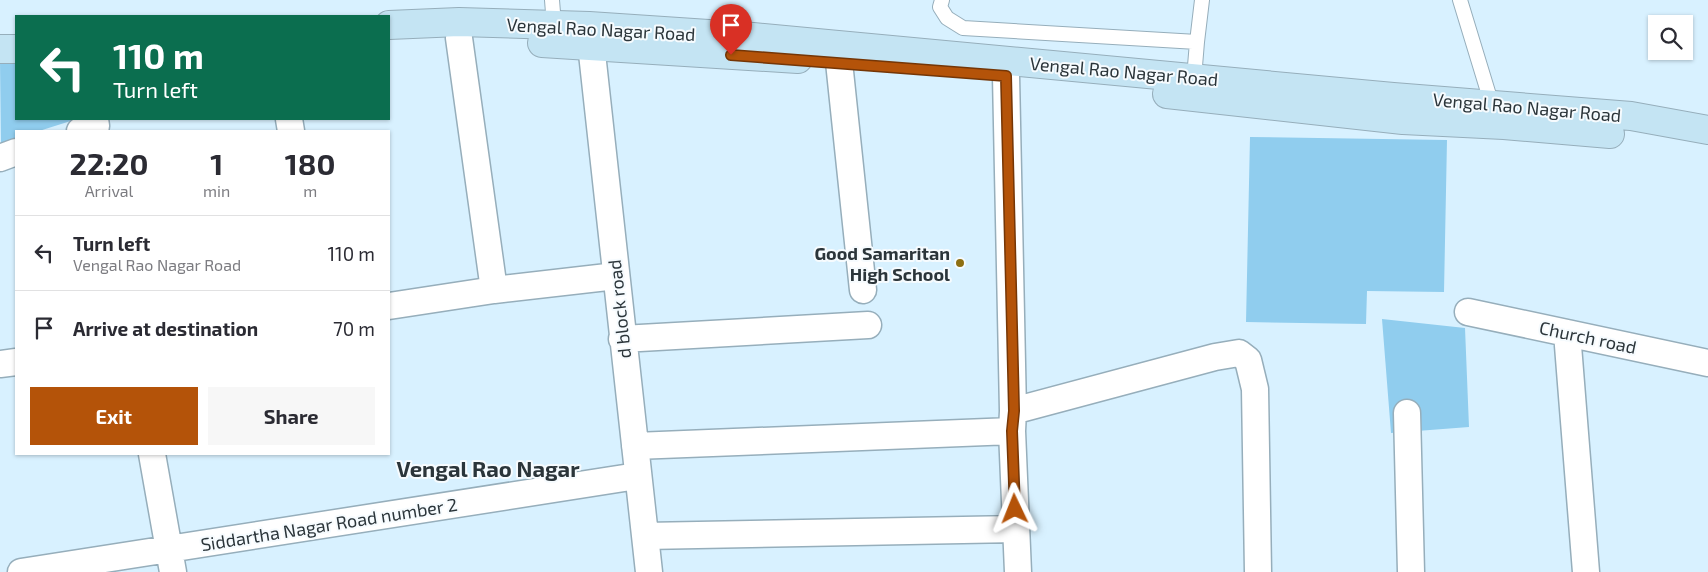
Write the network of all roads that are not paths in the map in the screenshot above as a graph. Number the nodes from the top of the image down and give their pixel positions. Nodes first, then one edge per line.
1 (942, 0) edge
2 (1202, 0) edge
3 (1460, 0) edge
4 (553, 13) edge
5 (390, 25) edge
6 (0, 31) edge
7 (15, 31) edge
8 (591, 36) junction
9 (459, 38) junction
10 (390, 40) edge
11 (1197, 42) junction
12 (0, 49) edge
13 (15, 49) edge
14 (838, 62) junction
15 (958, 64) junction
16 (1034, 71) junction
17 (1006, 76) junction
18 (1194, 78) junction
19 (1492, 105) junction
20 (1404, 109) junction
21 (1708, 130) edge
22 (1708, 145) edge
23 (15, 152) edge
24 (0, 158) edge
25 (616, 276) junction
26 (494, 290) junction
27 (863, 290) dead end
28 (390, 306) edge
29 (1468, 312) dead end
30 (868, 325) dead end
31 (1567, 333) junction
32 (622, 339) junction
33 (15, 362) edge
34 (1708, 363) edge
35 (0, 364) edge
36 (1406, 413) dead end
37 (1013, 421) junction
38 (634, 446) junction
39 (152, 455) edge
40 (637, 476) junction
41 (1016, 528) junction
42 (645, 536) junction
43 (171, 560) edge
44 (21, 572) edge
45 (649, 572) edge
46 (1018, 572) edge
47 (1258, 572) edge
48 (1411, 572) edge
49 (1586, 572) edge

1 - 11 lane
2 - 11 lane
3 - 19 lane
4 - 5 main road, Vengal Rao Nagar Road
4 - 8 main road, Vengal Rao Nagar Road
6 - 7 main road
8 - 9 main road, Vengal Rao Nagar Road
8 - 14 main road, Vengal Rao Nagar Road
8 - 15 main road, Vengal Rao Nagar Road
8 - 25 street, d block road
9 - 10 main road, Vengal Rao Nagar Road
9 - 26 street
11 - 18 lane
12 - 13 main road
14 - 15 main road, Vengal Rao Nagar Road
14 - 27 street
15 - 16 main road, Vengal Rao Nagar Road
15 - 17 main road, Vengal Rao Nagar Road
16 - 17 main road, Vengal Rao Nagar Road
16 - 18 main road, Vengal Rao Nagar Road
16 - 20 main road, Vengal Rao Nagar Road
17 - 37 street
18 - 20 main road, Vengal Rao Nagar Road
19 - 20 main road, Vengal Rao Nagar Road
19 - 21 main road, Vengal Rao Nagar Road
20 - 22 main road, Vengal Rao Nagar Road
23 - 24 street
25 - 26 street
25 - 32 street, d block road
26 - 28 street
29 - 31 street, Church road
30 - 32 street
31 - 34 street, Church road
31 - 49 street
32 - 38 street, d block road
33 - 35 street
36 - 48 street
37 - 38 street
37 - 41 street
37 - 47 street
38 - 40 street, d block road
39 - 43 street
40 - 42 street, d block road
40 - 43 street, Siddartha Nagar Road number 2
41 - 42 street
41 - 46 street
42 - 45 street, d block road
43 - 44 street, Siddartha Nagar Road number 2

